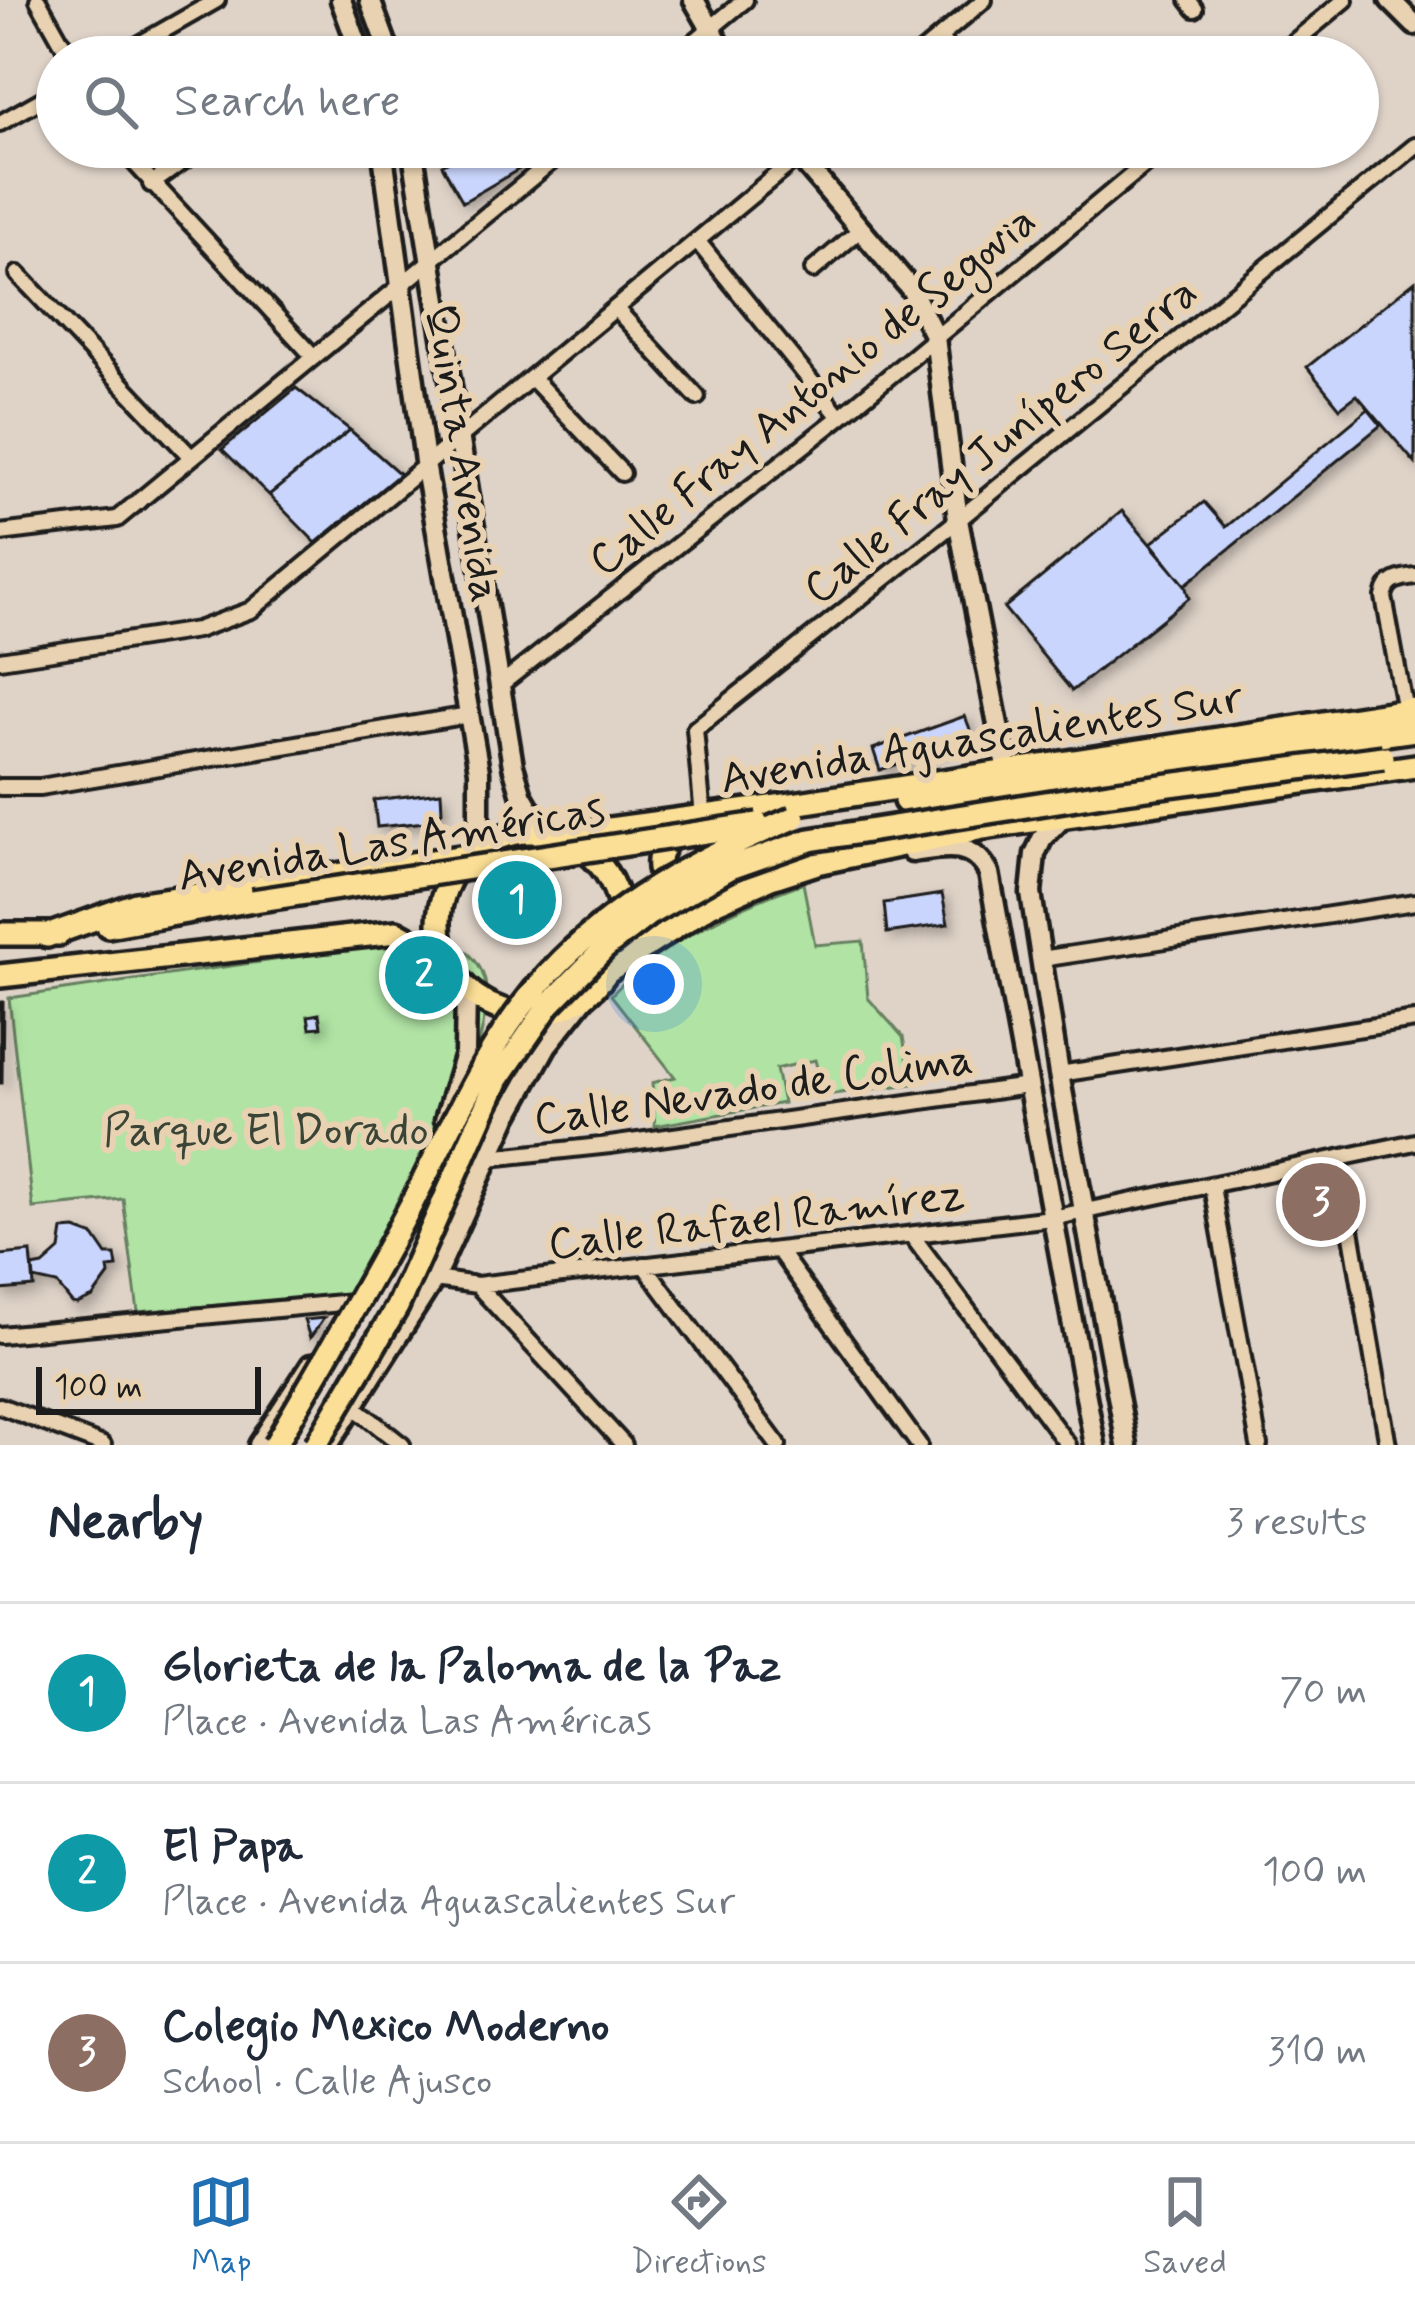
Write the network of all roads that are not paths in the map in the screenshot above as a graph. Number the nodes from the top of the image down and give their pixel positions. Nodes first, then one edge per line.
1 (38, 0) edge
2 (217, 0) edge
3 (341, 0) edge
4 (370, 0) edge
5 (694, 0) edge
6 (745, 0) edge
7 (984, 0) edge
8 (1346, 0) edge
9 (1390, 0) edge
10 (1415, 7) edge
11 (1415, 25) edge
12 (710, 29) junction
13 (58, 36) edge
14 (154, 36) edge
15 (354, 36) edge
16 (384, 36) edge
17 (702, 36) edge
18 (714, 36) edge
19 (941, 36) edge
20 (1302, 36) edge
21 (36, 103) edge
22 (0, 123) edge
23 (1415, 146) edge
24 (138, 168) edge
25 (173, 168) edge
26 (384, 168) edge
27 (416, 168) edge
28 (543, 168) edge
29 (780, 168) edge
30 (814, 168) edge
31 (1140, 168) edge
32 (151, 184) junction
33 (861, 229) junction
34 (698, 242) junction
35 (433, 261) junction
36 (813, 270) dead end
37 (18, 274) dead end
38 (398, 287) junction
39 (616, 309) junction
40 (935, 337) junction
41 (314, 357) junction
42 (533, 379) junction
43 (697, 397) dead end
44 (840, 417) junction
45 (459, 439) junction
46 (191, 458) junction
47 (426, 469) junction
48 (622, 472) dead end
49 (958, 520) junction
50 (0, 533) edge
51 (1415, 576) edge
52 (0, 660) edge
53 (500, 685) junction
54 (469, 716) junction
55 (1412, 717) edge
56 (1414, 767) edge
57 (1007, 771) junction
58 (0, 787) edge
59 (703, 817) junction
60 (1063, 817) junction
61 (794, 818) junction
62 (551, 834) junction
63 (473, 852) junction
64 (860, 855) junction
65 (1031, 893) junction
66 (1415, 902) edge
67 (995, 904) junction
68 (710, 905) junction
69 (0, 934) edge
70 (47, 936) junction
71 (1041, 959) junction
72 (450, 970) junction
73 (608, 971) junction
74 (0, 976) edge
75 (466, 990) junction
76 (586, 996) junction
77 (1415, 1020) edge
78 (1060, 1074) junction
79 (1028, 1086) junction
80 (1415, 1142) edge
81 (488, 1158) junction
82 (1339, 1160) junction
83 (1212, 1187) junction
84 (1085, 1212) junction
85 (1052, 1218) junction
86 (913, 1237) junction
87 (779, 1251) junction
88 (644, 1265) junction
89 (434, 1279) junction
90 (477, 1285) junction
91 (352, 1302) junction
92 (0, 1335) edge
93 (0, 1406) edge
94 (352, 1406) junction
95 (103, 1445) edge
96 (259, 1445) edge
97 (275, 1445) edge
98 (316, 1445) edge
99 (328, 1445) edge
100 (402, 1445) edge
101 (624, 1445) edge
102 (778, 1445) edge
103 (919, 1445) edge
104 (1068, 1445) edge
105 (1095, 1445) edge
106 (1126, 1445) edge
107 (1259, 1445) edge
108 (1388, 1445) edge

1 - 13 street
2 - 14 street
3 - 15 street
4 - 16 street
5 - 12 street
6 - 12 street
7 - 19 street
8 - 20 street
9 - 10 street
9 - 11 street
12 - 17 street
12 - 18 street
21 - 22 street
23 - 49 street, Calle Fray Junípero Serra
24 - 32 street
25 - 32 street
26 - 38 street, Quinta Avenida
27 - 35 street, Quinta Avenida
28 - 35 street
29 - 34 street
30 - 33 street
31 - 40 street, Calle Fray Antonio de Segovia
32 - 41 street
33 - 36 street
33 - 40 street
34 - 39 street
34 - 44 street
35 - 38 street
35 - 45 street, Quinta Avenida
37 - 46 street
38 - 41 street
38 - 47 street, Quinta Avenida
39 - 42 street
39 - 43 street
40 - 44 street, Calle Fray Antonio de Segovia
40 - 49 street
41 - 46 street
42 - 45 street
42 - 48 street
44 - 53 street, Calle Fray Antonio de Segovia
45 - 47 street
45 - 53 street, Quinta Avenida
46 - 50 street
47 - 52 street
47 - 54 street, Quinta Avenida
49 - 57 street
49 - 59 street, Calle Fray Junípero Serra
51 - 55 street
53 - 62 street, Quinta Avenida
54 - 58 street
54 - 63 street, Quinta Avenida
55 - 57 main road, Avenida Aguascalientes Sur
55 - 61 main road, Avenida Aguascalientes Sur
56 - 60 main road, Avenida Aguascalientes Sur
56 - 98 main road, Avenida Aguascalientes Sur, bridge
57 - 59 main road, Avenida Aguascalientes Sur
59 - 62 main road, Avenida Aguascalientes Sur
59 - 68 main road
60 - 64 main road, Avenida Aguascalientes Sur
60 - 65 street
61 - 70 main road, Avenida Las Américas, bridge
61 - 97 main road, Avenida Aguascalientes Sur, bridge
62 - 63 main road, Avenida Aguascalientes Sur
62 - 73 main road
63 - 70 main road, Avenida Aguascalientes Sur
63 - 72 main road
64 - 67 street
64 - 68 main road, Avenida Aguascalientes Sur
65 - 67 street
65 - 71 street
66 - 71 street
67 - 79 street
68 - 73 main road, Avenida Aguascalientes Sur
69 - 70 main road, Avenida Las Américas
71 - 78 street
72 - 74 main road, Avenida Las Américas
72 - 75 main road
73 - 76 main road
75 - 76 main road
75 - 91 street
76 - 81 street
77 - 78 street
78 - 84 street
79 - 81 street, Calle Nevado de Colima
79 - 85 street
80 - 82 street, Calle Rafael Ramírez
81 - 89 street
82 - 83 street, Calle Rafael Ramírez
82 - 108 street
83 - 84 street, Calle Rafael Ramírez
83 - 107 street
84 - 85 street, Calle Rafael Ramírez
84 - 106 street
85 - 86 street, Calle Rafael Ramírez
85 - 105 street
86 - 87 street, Calle Rafael Ramírez
86 - 104 street
87 - 88 street, Calle Rafael Ramírez
87 - 103 street
88 - 90 street, Calle Rafael Ramírez
88 - 102 street
89 - 90 street, Calle Rafael Ramírez
89 - 94 street
90 - 101 street
91 - 92 street
91 - 96 street
93 - 95 street
94 - 99 street
94 - 100 street

